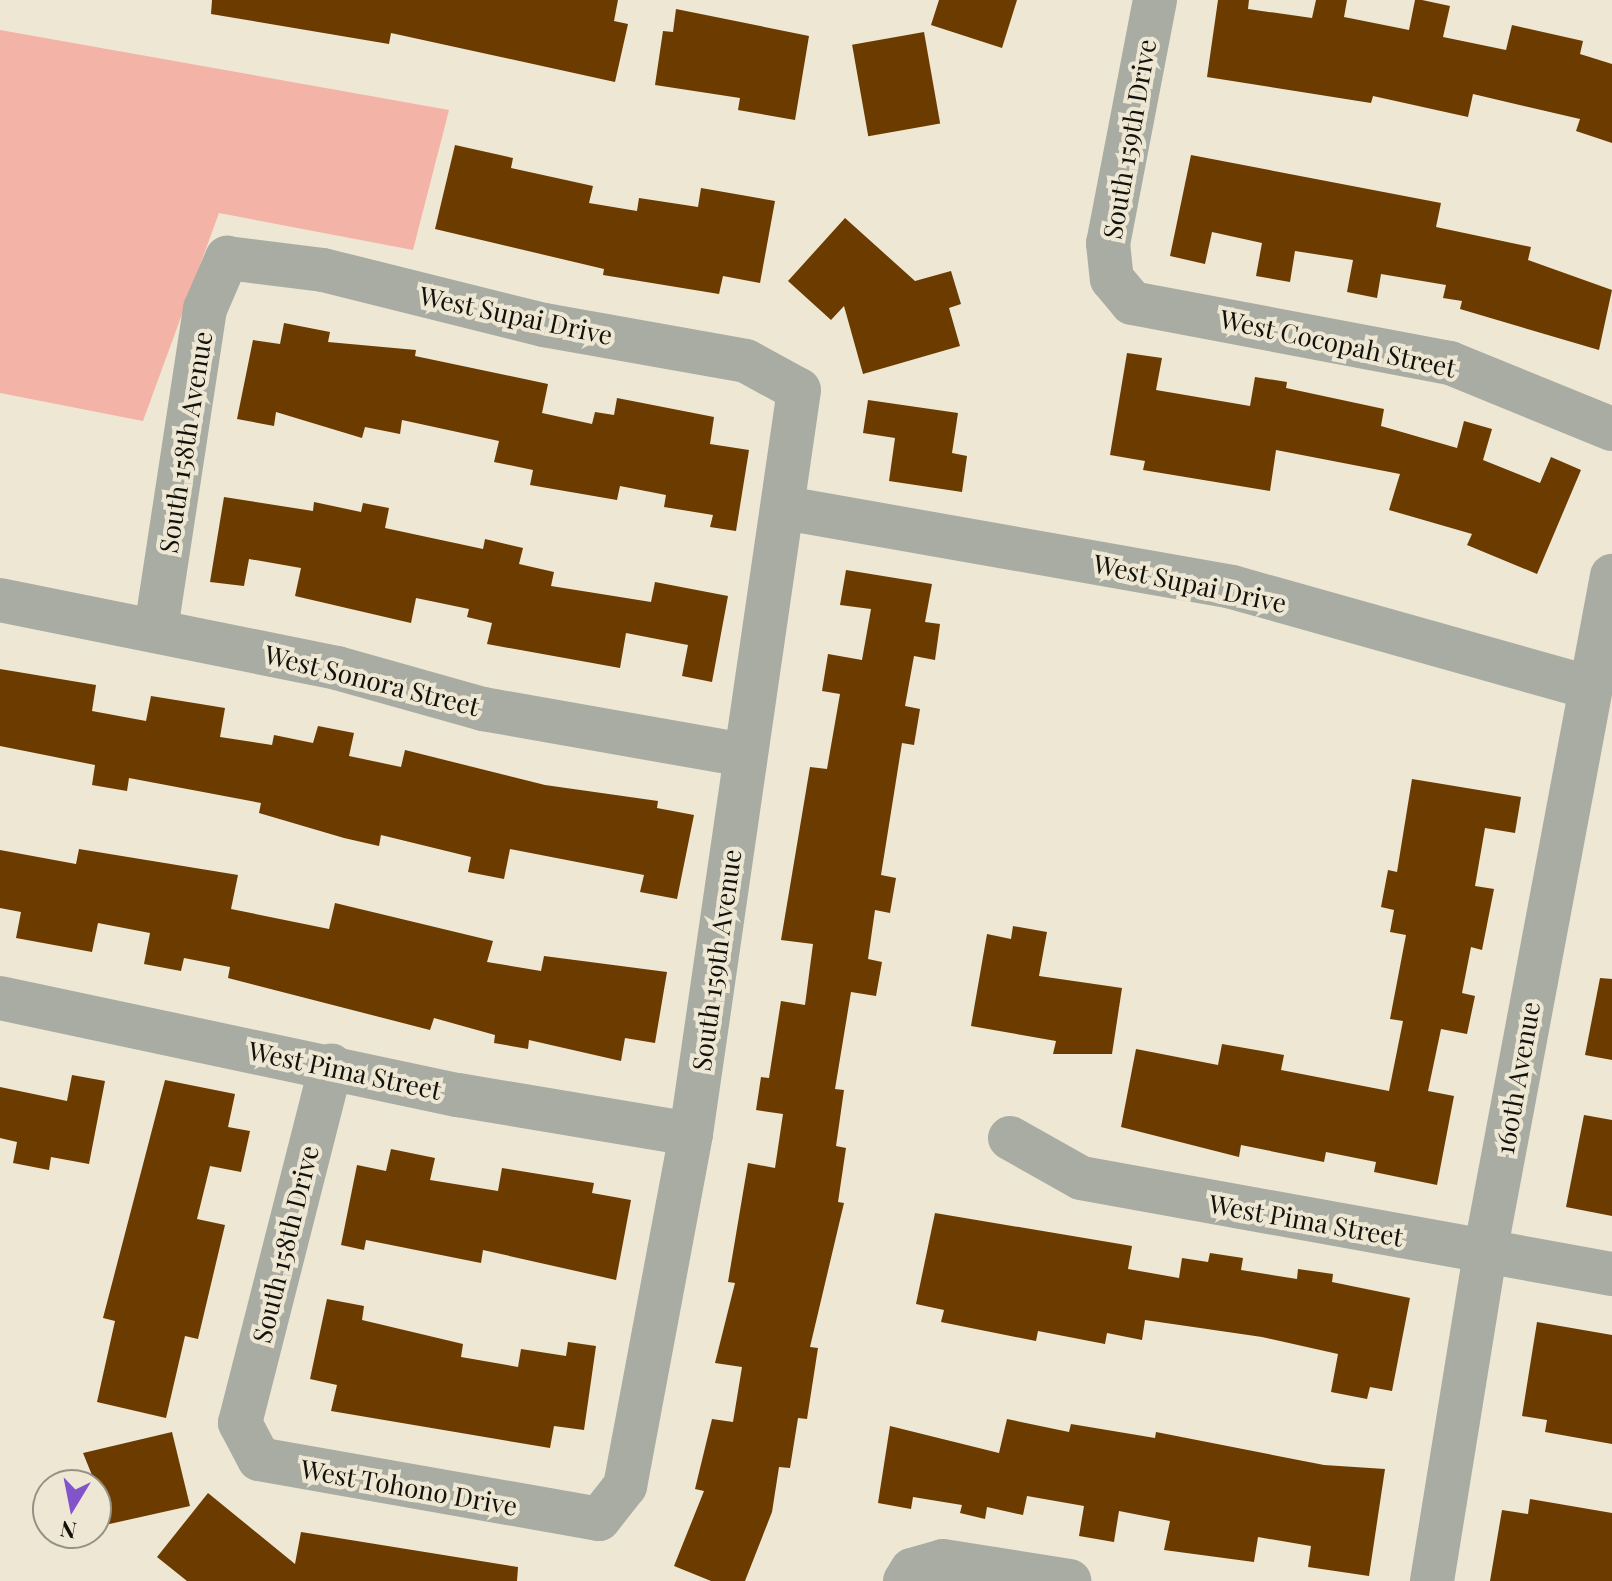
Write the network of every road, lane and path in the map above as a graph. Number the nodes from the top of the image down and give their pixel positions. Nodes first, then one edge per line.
1 (1155, 0) edge
2 (227, 258) joint
3 (1112, 279) joint
4 (799, 390) joint
5 (1612, 429) edge
6 (785, 508) junction
7 (1612, 576) edge
8 (0, 600) edge
9 (156, 629) junction
10 (1588, 687) junction
11 (745, 755) junction
12 (0, 998) edge
13 (331, 1065) junction
14 (691, 1134) junction
15 (1010, 1138) dead end
16 (1485, 1253) junction
17 (1612, 1274) edge
18 (240, 1423) joint
19 (599, 1519) joint
20 (908, 1575) edge
21 (1069, 1581) edge
22 (1432, 1581) edge

1 - 3 street, South 159th Drive
2 - 4 street, West Supai Drive
2 - 9 street, South 158th Avenue
3 - 5 street, West Cocopah Street
4 - 6 street, South 159th Avenue
6 - 10 street, West Supai Drive
6 - 11 street, South 159th Avenue
7 - 10 street, 160th Avenue
8 - 9 street, West Sonora Street
9 - 11 street, West Sonora Street
10 - 16 street, 160th Avenue
11 - 14 street, South 159th Avenue
12 - 13 street, West Pima Street
13 - 14 street, West Pima Street
13 - 18 street, South 158th Drive
14 - 19 street, South 159th Avenue
15 - 16 street, West Pima Street
16 - 17 street, West Pima Street
16 - 22 street, 160th Avenue
18 - 19 street, West Tohono Drive
20 - 21 street

